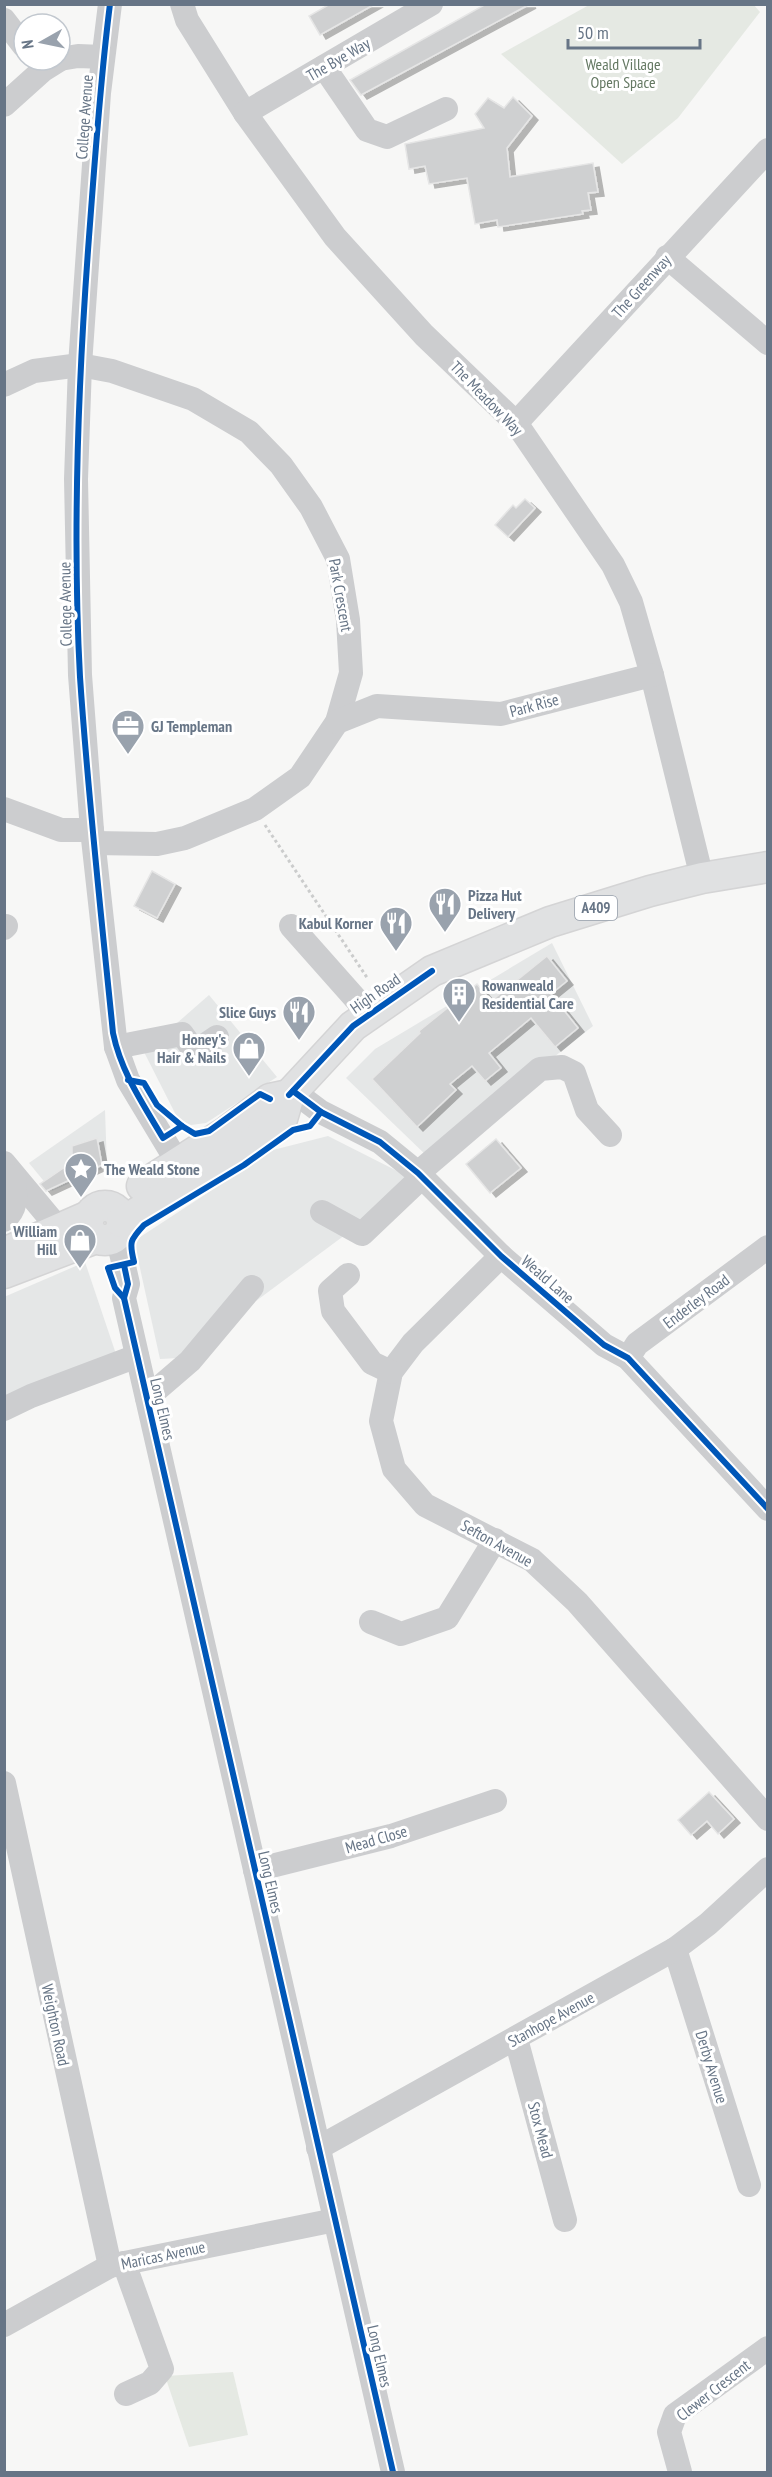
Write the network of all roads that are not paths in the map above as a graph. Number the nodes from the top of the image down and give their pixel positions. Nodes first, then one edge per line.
1 (110, 4) edge
2 (182, 4) edge
3 (431, 4) edge
4 (72, 57) edge
5 (103, 57) junction
6 (324, 67) junction
7 (39, 72) edge
8 (4, 105) edge
9 (446, 110) dead end
10 (245, 113) junction
11 (768, 150) edge
12 (667, 257) junction
13 (768, 343) edge
14 (80, 365) junction
15 (4, 385) edge
16 (516, 423) junction
17 (351, 673) junction
18 (652, 675) junction
19 (378, 706) junction
20 (337, 722) junction
21 (4, 809) edge
22 (93, 836) junction
23 (768, 867) edge
24 (702, 878) junction
25 (291, 926) dead end
26 (376, 1009) junction
27 (217, 1037) dead end
28 (116, 1047) junction
29 (291, 1093) junction
30 (610, 1136) dead end
31 (9, 1169) edge
32 (183, 1172) junction
33 (420, 1175) junction
34 (322, 1212) dead end
35 (4, 1220) edge
36 (106, 1226) junction
37 (59, 1229) junction
38 (768, 1247) edge
39 (4, 1253) edge
40 (501, 1256) junction
41 (4, 1274) edge
42 (348, 1275) dead end
43 (252, 1287) dead end
44 (137, 1356) junction
45 (628, 1358) junction
46 (391, 1372) junction
47 (147, 1398) junction
48 (4, 1409) edge
49 (768, 1509) edge
50 (495, 1540) junction
51 (371, 1622) dead end
52 (4, 1783) edge
53 (495, 1801) dead end
54 (768, 1819) edge
55 (768, 1869) edge
56 (255, 1870) junction
57 (675, 1949) junction
58 (516, 2039) junction
59 (318, 2148) junction
60 (749, 2185) dead end
61 (335, 2220) junction
62 (565, 2220) dead end
63 (117, 2265) junction
64 (4, 2325) edge
65 (768, 2348) edge
66 (126, 2394) dead end
67 (393, 2472) edge
68 (680, 2472) edge

1 - 5 street, College Avenue
2 - 10 street, The Meadow Way
3 - 6 street, The Bye Way
4 - 5 street
5 - 14 street, College Avenue
6 - 9 street
6 - 10 street, The Bye Way
7 - 8 street
10 - 16 street, The Meadow Way
11 - 12 street, The Greenway
12 - 13 street
12 - 16 street, The Greenway
14 - 15 street, Park Crescent
14 - 17 street, Park Crescent
14 - 22 street, College Avenue
16 - 18 street, The Meadow Way
17 - 19 street
17 - 20 street, Park Crescent
18 - 19 street, Park Rise
18 - 24 street, The Meadow Way
19 - 20 street, Park Rise
20 - 22 street, Park Crescent
21 - 22 street, Park Crescent
22 - 28 street, College Avenue
23 - 24 main road, High Road / A409
24 - 26 main road, High Road / A409
25 - 26 street
26 - 29 main road, High Road / A409
27 - 28 street
28 - 32 street, College Avenue
29 - 32 main road, High Road / A409
29 - 33 street, Weald Lane
30 - 33 street
31 - 35 street
31 - 37 street
32 - 36 main road, High Road / A409
33 - 34 street
33 - 40 street, Weald Lane
36 - 37 main road, High Road / A409
36 - 41 main road, High Road / A409
36 - 44 street, Long Elmes
37 - 39 main road, High Road / A409
38 - 45 street, Enderley Road
40 - 45 street, Weald Lane
40 - 46 street, Sefton Avenue
42 - 46 street
43 - 47 street
44 - 47 street, Long Elmes
44 - 48 street
45 - 49 street, Weald Lane
46 - 50 street, Sefton Avenue
47 - 56 street, Long Elmes
50 - 51 street
50 - 54 street, Sefton Avenue
52 - 63 street, Weighton Road
53 - 56 street, Mead Close
55 - 57 street, Stanhope Avenue
56 - 59 street, Long Elmes
57 - 58 street, Stanhope Avenue
57 - 60 street, Derby Avenue
58 - 59 street, Stanhope Avenue
58 - 62 street, Stox Mead
59 - 61 street, Long Elmes
61 - 63 street, Maricas Avenue
61 - 67 street, Long Elmes
63 - 64 street, Maricas Avenue
63 - 66 street, Weighton Road
65 - 68 street, Clewer Crescent

